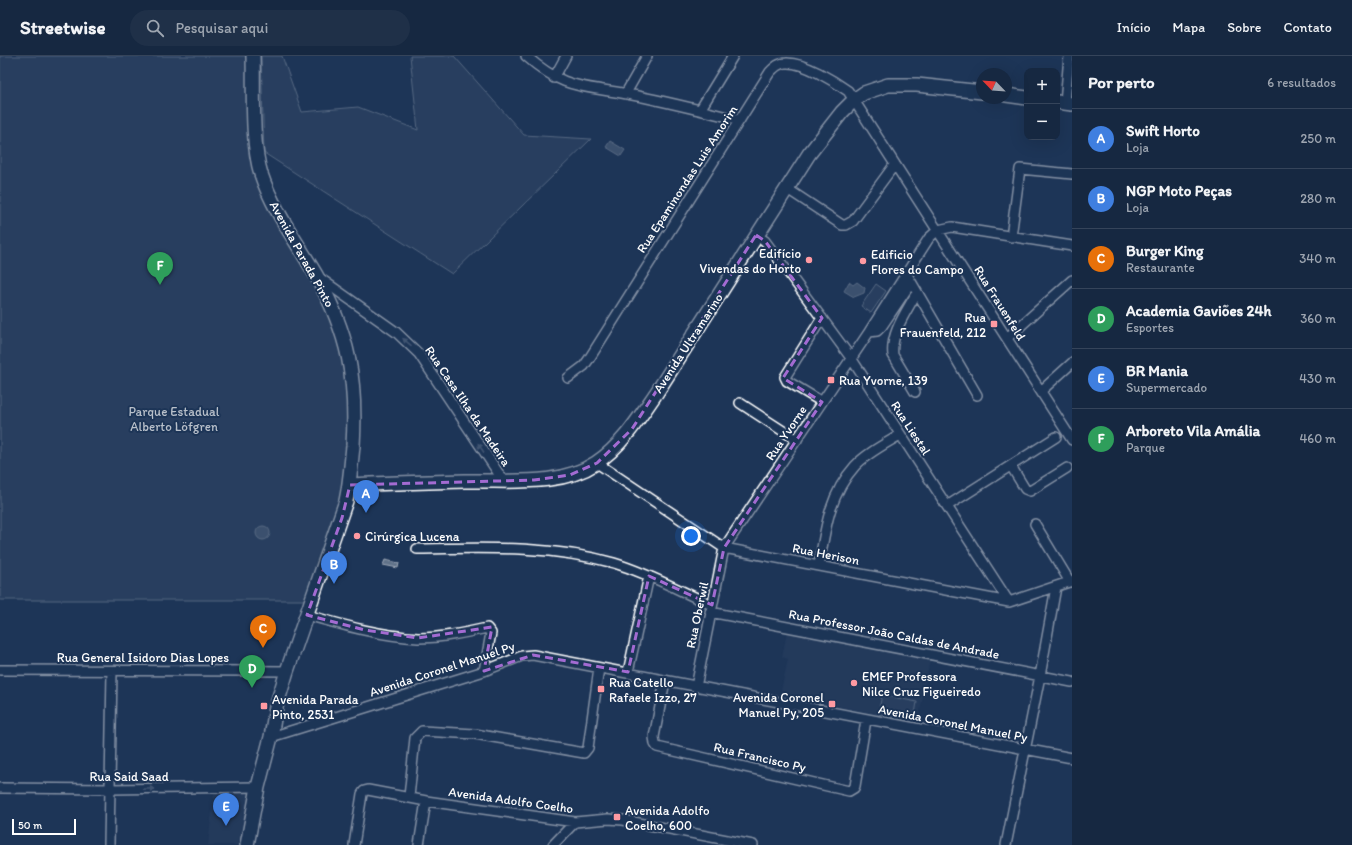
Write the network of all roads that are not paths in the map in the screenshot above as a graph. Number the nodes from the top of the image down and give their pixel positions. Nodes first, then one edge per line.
1 (253, 56) edge
2 (526, 56) edge
3 (566, 56) edge
4 (647, 56) edge
5 (733, 56) edge
6 (1069, 56) edge
7 (554, 78) junction
8 (976, 91) edge
9 (626, 94) junction
10 (1012, 96) edge
11 (1024, 98) edge
12 (854, 100) junction
13 (1065, 103) edge
14 (700, 110) junction
15 (740, 120) junction
16 (895, 164) junction
17 (1072, 174) edge
18 (786, 188) junction
19 (938, 230) junction
20 (756, 235) junction
21 (1011, 237) junction
22 (1072, 246) edge
23 (906, 273) junction
24 (315, 274) junction
25 (1072, 280) edge
26 (911, 283) junction
27 (917, 292) junction
28 (822, 318) junction
29 (869, 332) junction
30 (1007, 338) junction
31 (851, 358) junction
32 (1072, 363) edge
33 (568, 378) dead end
34 (1040, 391) junction
35 (915, 392) dead end
36 (977, 395) dead end
37 (822, 402) junction
38 (740, 403) dead end
39 (900, 435) junction
40 (1056, 437) dead end
41 (797, 440) junction
42 (1072, 440) edge
43 (597, 463) junction
44 (1011, 466) junction
45 (1067, 468) dead end
46 (503, 480) junction
47 (350, 485) junction
48 (947, 506) junction
49 (1035, 524) dead end
50 (724, 548) junction
51 (417, 549) dead end
52 (819, 566) junction
53 (649, 576) junction
54 (1071, 581) edge
55 (1056, 587) junction
56 (1009, 602) junction
57 (711, 608) junction
58 (307, 616) junction
59 (599, 668) junction
60 (0, 670) edge
61 (112, 671) junction
62 (286, 671) junction
63 (484, 671) junction
64 (628, 672) junction
65 (1040, 676) junction
66 (665, 681) junction
67 (1072, 682) edge
68 (696, 687) junction
69 (866, 720) junction
70 (271, 737) junction
71 (1025, 750) junction
72 (1072, 758) edge
73 (258, 787) junction
74 (0, 788) edge
75 (110, 789) junction
76 (409, 797) junction
77 (426, 801) junction
78 (575, 822) junction
79 (108, 845) edge
80 (247, 845) edge
81 (354, 845) edge
82 (419, 845) edge
83 (553, 845) edge
84 (753, 845) edge
85 (1006, 845) edge

1 - 24 street, Avenida Parada Pinto
2 - 7 street
3 - 7 street
4 - 9 street
5 - 14 street
6 - 13 street
7 - 9 street
8 - 12 street, Avenida Ultramarino
9 - 14 street
10 - 11 street
12 - 15 street, Rua Epaminondas Luis Amorim
12 - 16 street, Rua Frauenfeld
12 - 18 street, Avenida Ultramarino
14 - 15 street
15 - 33 street, Rua Epaminondas Luis Amorim
16 - 18 street
16 - 19 street, Rua Frauenfeld
17 - 21 street
18 - 20 street, Avenida Ultramarino
19 - 21 street
19 - 23 street, Rua Yvorne
19 - 30 street, Rua Frauenfeld
20 - 28 street, Rua Liestal
20 - 43 street, Avenida Ultramarino
21 - 22 street
23 - 26 street
23 - 29 street, Rua Yvorne
46 -> 24 street, Rua Casa Ilha da Madeira
24 - 47 street, Avenida Parada Pinto
25 - 30 street
26 - 27 street
26 - 29 street, Rua Yvorne
27 - 35 street
27 - 36 street
28 - 31 street, Rua Liestal
28 - 37 street
29 - 31 street, Rua Yvorne
30 - 34 street, Rua Frauenfeld
31 - 37 street, Rua Yvorne
31 - 39 street, Rua Liestal
32 - 34 street
34 - 42 street, Rua Frauenfeld
37 - 41 street, Rua Yvorne
38 - 41 street
39 - 48 street, Rua Liestal
39 - 52 street
40 - 44 street
41 - 50 street, Rua Yvorne
43 - 46 street, Avenida Ultramarino
43 - 50 street, Rua Herison
44 - 45 street
44 - 48 street
46 - 47 street, Avenida Ultramarino
47 - 58 street, Avenida Parada Pinto
48 - 56 street, Rua Liestal
49 - 54 street
50 - 52 street, Rua Herison
50 - 57 street, Rua Oberwil
51 - 53 street, Rua Professor João Caldas de Andrade
52 - 56 street, Rua Herison
53 - 57 street, Rua Professor João Caldas de Andrade
53 - 64 street
54 - 55 street, Rua Herison
55 - 56 street, Rua Herison
55 - 65 street
57 - 65 street, Rua Professor João Caldas de Andrade
57 - 68 street, Rua Oberwil
58 - 62 street, Avenida Parada Pinto
58 - 63 street
59 - 63 street, Avenida Coronel Manuel Py
59 - 64 street, Avenida Coronel Manuel Py
59 - 76 street
60 - 61 street, Rua General Isidoro Dias Lopes
61 - 62 street, Rua General Isidoro Dias Lopes
61 - 75 street
62 - 70 street, Avenida Parada Pinto
63 - 70 street, Avenida Coronel Manuel Py
64 - 66 street, Avenida Coronel Manuel Py
65 - 67 street, Rua Professor João Caldas de Andrade
65 - 71 street
66 - 68 street, Avenida Coronel Manuel Py
66 - 69 street, Rua Francisco Py
68 - 69 street, Avenida Coronel Manuel Py
69 - 71 street, Avenida Coronel Manuel Py
70 - 73 street, Avenida Parada Pinto
71 - 72 street, Avenida Coronel Manuel Py
71 - 85 street
75 -> 73 street, Rua Said Saad
73 - 80 street, Avenida Parada Pinto
74 - 75 street, Rua Said Saad
75 - 79 street
76 - 77 street, Avenida Adolfo Coelho
76 - 81 street, Avenida Adolfo Coelho
77 - 78 street, Avenida Adolfo Coelho
77 - 82 street
78 - 83 street
78 - 84 street, Avenida Adolfo Coelho

